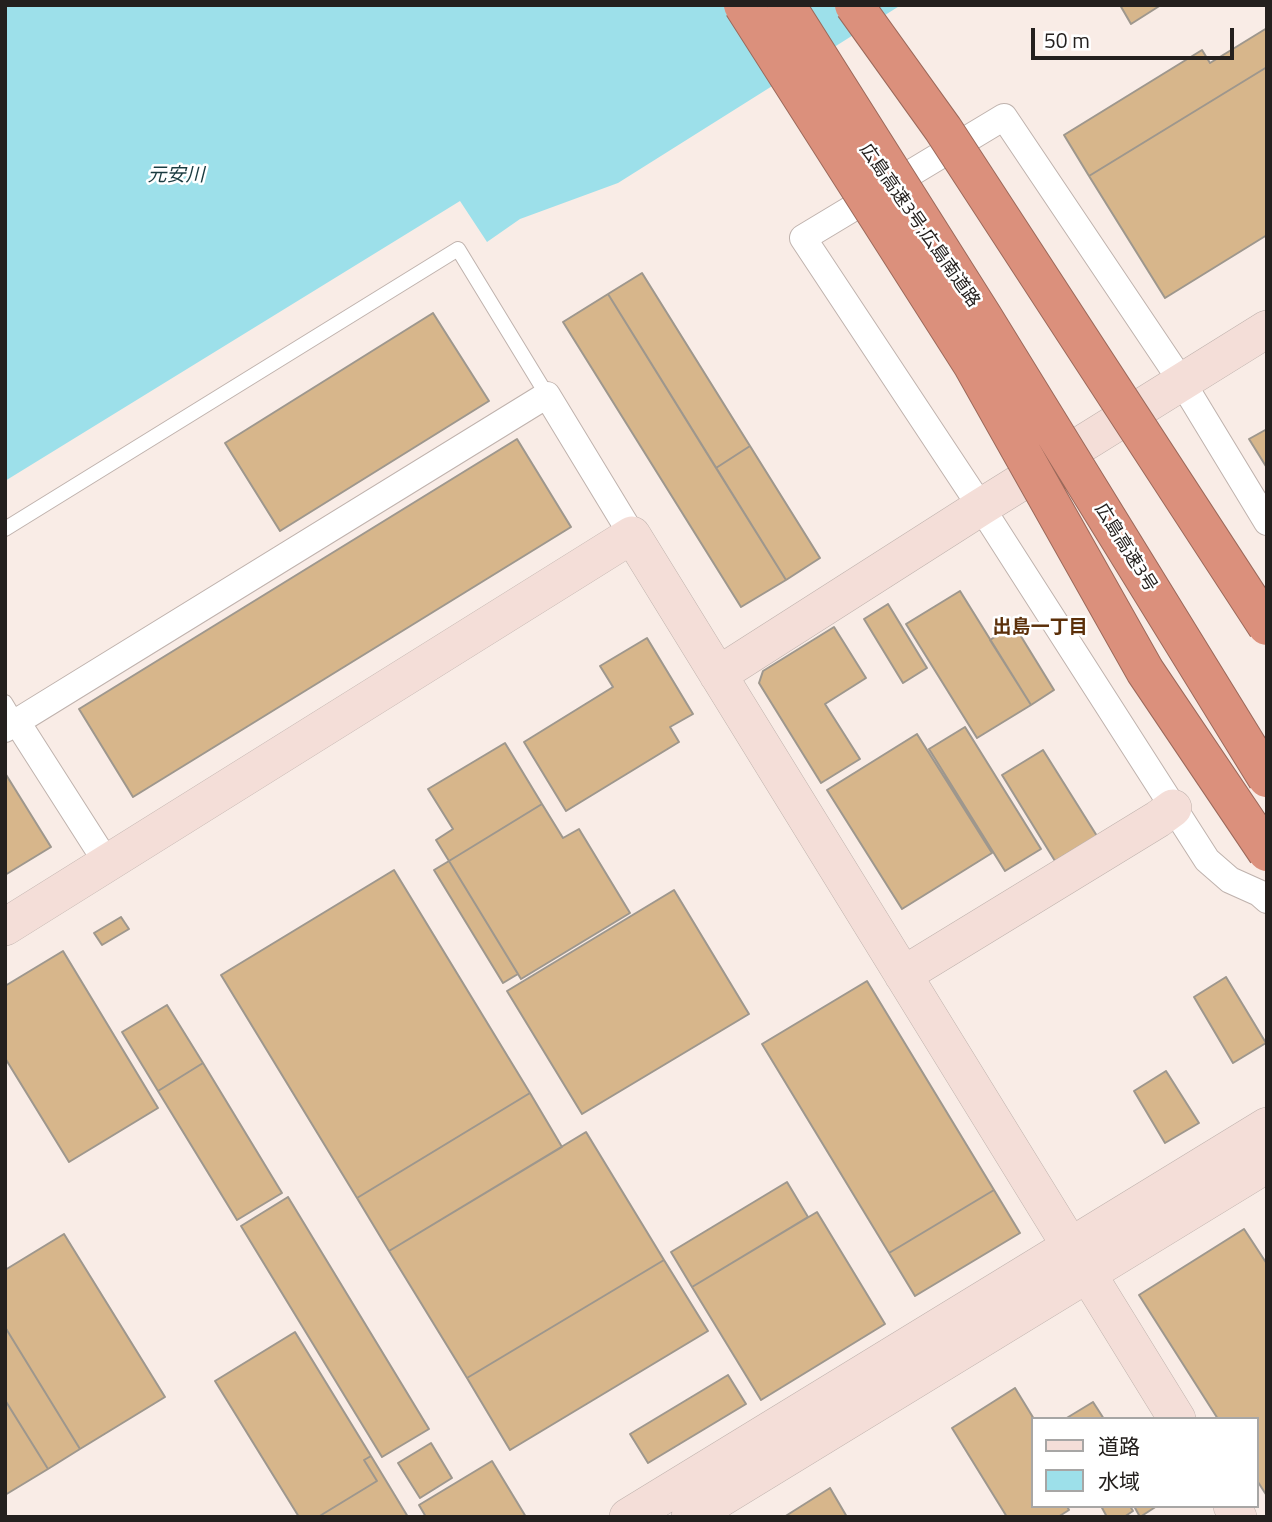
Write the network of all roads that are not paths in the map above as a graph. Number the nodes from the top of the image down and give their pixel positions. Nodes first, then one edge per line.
1 (743, 5) edge
2 (765, 5) edge
3 (786, 5) edge
4 (853, 5) edge
5 (983, 317) junction
6 (1267, 329) edge
7 (1182, 382) junction
8 (547, 395) junction
9 (981, 507) junction
10 (1267, 522) edge
11 (5, 529) edge
12 (632, 535) junction
13 (1267, 626) edge
14 (718, 675) junction
15 (9, 718) edge
16 (1267, 778) edge
17 (1173, 808) junction
18 (1267, 852) edge
19 (107, 863) junction
20 (1267, 900) edge
21 (5, 927) edge
22 (903, 975) junction
23 (1267, 1126) edge
24 (1267, 1164) edge
25 (1079, 1260) junction
26 (1176, 1417) edge
27 (628, 1517) edge
28 (690, 1517) edge

1 - 18 highway, bridge
2 - 5 highway, 広島高速3号;広島南道路, bridge
3 - 5 highway, 広島高速3号;広島南道路, bridge
4 - 13 highway, bridge
5 - 16 highway, 広島高速3号, bridge
6 - 7 street
7 - 9 street
7 - 9 street
7 - 10 street
8 - 11 lane
8 - 12 street
8 - 15 street
9 - 14 street
9 - 17 street
12 - 14 street
12 - 19 street
14 - 22 street
15 - 19 street
17 - 20 street
17 - 22 street
19 - 21 street
22 - 25 street
23 - 25 street
24 - 25 street
25 - 26 street
25 - 27 street
25 - 28 street

